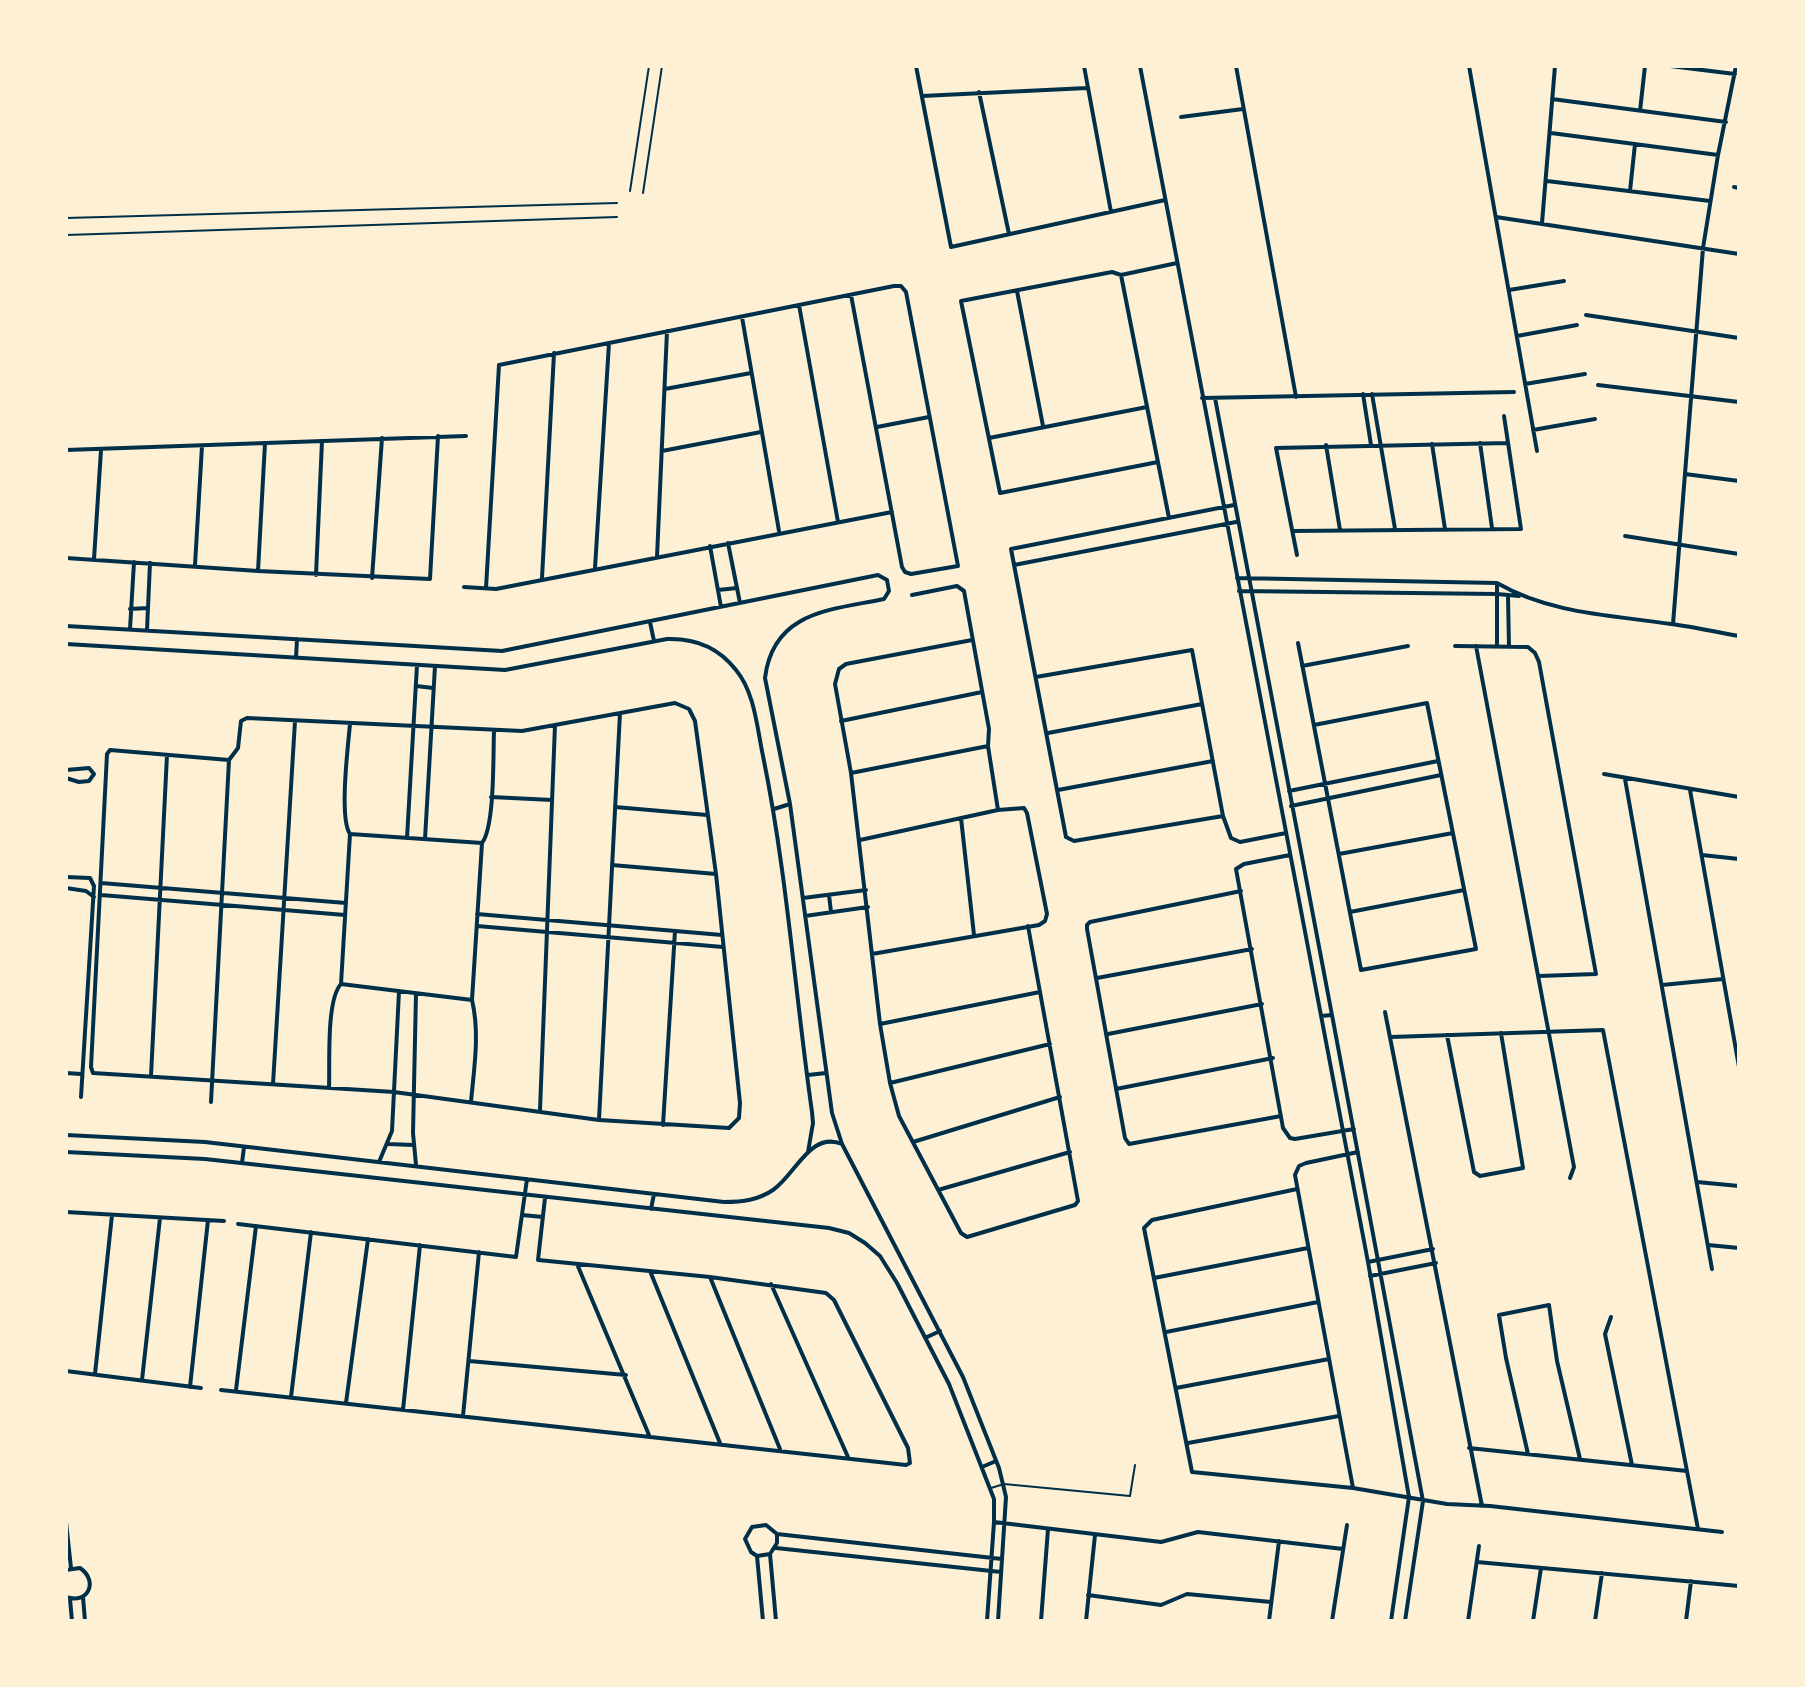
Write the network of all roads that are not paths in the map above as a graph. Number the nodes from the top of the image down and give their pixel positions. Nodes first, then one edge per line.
1 (649, 66) edge
2 (662, 66) edge
3 (916, 66) edge
4 (1084, 66) edge
5 (1140, 66) edge
6 (1236, 66) edge
7 (1469, 66) edge
8 (1555, 66) edge
9 (1645, 66) edge
10 (1670, 66) edge
11 (1736, 66) edge
12 (1735, 74) junction
13 (1087, 88) junction
14 (979, 92) junction
15 (922, 96) junction
16 (1552, 99) junction
17 (1243, 109) junction
18 (1640, 111) junction
19 (1181, 117) dead end
20 (1726, 122) junction
21 (1551, 133) junction
22 (1635, 144) junction
23 (1718, 155) junction
24 (1547, 181) junction
25 (630, 191) dead end
26 (1630, 191) junction
27 (643, 193) dead end
28 (1165, 200) junction
29 (1710, 201) junction
30 (617, 203) dead end
31 (1111, 212) junction
32 (617, 217) dead end
33 (1496, 217) junction
34 (66, 218) edge
35 (1542, 224) junction
36 (1009, 234) junction
37 (66, 235) edge
38 (1703, 248) junction
39 (1739, 254) edge
40 (1177, 263) junction
41 (1121, 275) junction
42 (1564, 281) dead end
43 (1509, 290) junction
44 (1017, 291) junction
45 (851, 295) junction
46 (799, 305) junction
47 (1586, 315) dead end
48 (742, 317) junction
49 (1577, 325) dead end
50 (667, 331) junction
51 (1697, 331) junction
52 (1517, 337) junction
53 (1739, 338) edge
54 (609, 343) junction
55 (554, 353) junction
56 (751, 373) junction
57 (1585, 374) dead end
58 (1525, 384) junction
59 (1598, 385) dead end
60 (665, 389) junction
61 (1514, 392) dead end
62 (1363, 394) junction
63 (1372, 394) junction
64 (1691, 396) junction
65 (1296, 397) junction
66 (1202, 398) junction
67 (1215, 398) junction
68 (1739, 402) edge
69 (1147, 407) junction
70 (1504, 416) dead end
71 (929, 417) junction
72 (1595, 419) dead end
73 (1043, 427) junction
74 (876, 428) junction
75 (1533, 430) junction
76 (762, 432) junction
77 (438, 436) junction
78 (466, 436) dead end
79 (382, 438) junction
80 (989, 438) junction
81 (322, 441) junction
82 (265, 443) junction
83 (1480, 443) junction
84 (1508, 443) junction
85 (1432, 444) junction
86 (1326, 445) junction
87 (1371, 445) junction
88 (1381, 445) junction
89 (202, 446) junction
90 (66, 450) edge
91 (101, 450) junction
92 (662, 451) junction
93 (1537, 451) dead end
94 (1158, 462) junction
95 (1685, 474) junction
96 (1739, 481) edge
97 (1234, 505) junction
98 (1223, 507) junction
99 (892, 512) junction
100 (1169, 518) junction
101 (838, 522) junction
102 (1237, 522) junction
103 (1227, 524) junction
104 (1492, 529) junction
105 (1340, 530) junction
106 (1395, 530) junction
107 (1445, 530) junction
108 (1293, 531) junction
109 (779, 532) junction
110 (1625, 536) dead end
111 (727, 543) junction
112 (1679, 545) junction
113 (710, 546) junction
114 (1739, 554) edge
115 (1297, 555) dead end
116 (657, 557) junction
117 (66, 558) edge
118 (94, 559) junction
119 (134, 562) junction
120 (150, 563) junction
121 (195, 565) junction
122 (1014, 565) junction
123 (595, 569) junction
124 (258, 571) junction
125 (316, 575) junction
126 (372, 578) junction
127 (1237, 578) junction
128 (1247, 578) junction
129 (542, 580) junction
130 (1332, 580) junction
131 (1497, 583) junction
132 (464, 587) dead end
133 (486, 588) junction
134 (737, 588) junction
135 (718, 590) junction
136 (1239, 591) junction
137 (1250, 591) junction
138 (1332, 592) junction
139 (1508, 592) junction
140 (1497, 594) junction
141 (912, 595) dead end
142 (740, 603) junction
143 (721, 607) junction
144 (148, 608) junction
145 (130, 609) junction
146 (650, 622) junction
147 (1673, 624) junction
148 (66, 626) edge
149 (130, 629) junction
150 (147, 630) junction
151 (1739, 636) edge
152 (297, 639) junction
153 (972, 640) junction
154 (654, 641) junction
155 (1298, 643) dead end
156 (66, 644) edge
157 (1408, 646) dead end
158 (1455, 646) dead end
159 (1476, 646) junction
160 (1497, 647) junction
161 (1509, 647) junction
162 (296, 658) junction
163 (417, 665) junction
164 (435, 666) junction
165 (1302, 666) junction
166 (1036, 677) junction
167 (416, 686) junction
168 (433, 688) junction
169 (982, 692) junction
170 (1202, 704) junction
171 (620, 713) junction
172 (295, 721) junction
173 (841, 721) junction
174 (350, 724) junction
175 (555, 725) junction
176 (1314, 725) junction
177 (413, 727) junction
178 (431, 728) junction
179 (494, 731) junction
180 (1047, 733) junction
181 (988, 746) junction
182 (167, 755) junction
183 (229, 760) junction
184 (1214, 761) junction
185 (1438, 761) junction
186 (66, 770) edge
187 (851, 773) junction
188 (1604, 774) dead end
189 (1441, 775) junction
190 (66, 778) edge
191 (1625, 779) junction
192 (1325, 784) junction
193 (1058, 790) junction
194 (1690, 790) junction
195 (1289, 791) junction
196 (491, 797) junction
197 (1739, 797) edge
198 (1328, 798) junction
199 (552, 800) junction
200 (790, 804) junction
201 (1291, 806) junction
202 (615, 807) junction
203 (774, 809) junction
204 (998, 810) junction
205 (707, 815) junction
206 (1223, 816) junction
207 (961, 818) junction
208 (1286, 833) junction
209 (1453, 833) junction
210 (350, 834) junction
211 (407, 838) junction
212 (425, 839) junction
213 (860, 840) junction
214 (482, 843) junction
215 (1339, 854) junction
216 (1290, 855) junction
217 (1702, 855) junction
218 (1739, 859) edge
219 (612, 865) junction
220 (716, 874) junction
221 (66, 877) edge
222 (101, 883) junction
223 (66, 888) edge
224 (160, 888) junction
225 (866, 890) junction
226 (1464, 890) junction
227 (1241, 891) junction
228 (221, 893) junction
229 (101, 895) junction
230 (829, 895) junction
231 (94, 897) junction
232 (284, 898) junction
233 (803, 898) junction
234 (160, 900) junction
235 (346, 903) junction
236 (221, 905) junction
237 (868, 907) junction
238 (283, 910) junction
239 (831, 912) junction
240 (1350, 912) junction
241 (477, 914) junction
242 (345, 915) junction
243 (805, 916) junction
244 (547, 920) junction
245 (609, 925) junction
246 (477, 926) junction
247 (1028, 926) junction
248 (675, 931) junction
249 (547, 932) junction
250 (722, 935) junction
251 (974, 936) junction
252 (609, 937) junction
253 (673, 942) junction
254 (723, 947) junction
255 (1252, 949) junction
256 (872, 954) junction
257 (1539, 976) junction
258 (1096, 978) junction
259 (1723, 979) junction
260 (341, 984) junction
261 (1662, 985) junction
262 (399, 991) junction
263 (1040, 992) junction
264 (416, 993) junction
265 (472, 1000) junction
266 (1262, 1004) junction
267 (1385, 1012) dead end
268 (1332, 1015) junction
269 (1321, 1016) junction
270 (880, 1024) junction
271 (1550, 1032) junction
272 (1501, 1033) junction
273 (1107, 1034) junction
274 (1447, 1035) junction
275 (1391, 1037) junction
276 (1050, 1044) junction
277 (1273, 1058) junction
278 (1739, 1067) edge
279 (66, 1073) edge
280 (826, 1073) junction
281 (81, 1074) junction
282 (807, 1075) junction
283 (151, 1076) junction
284 (211, 1080) junction
285 (890, 1083) junction
286 (273, 1084) junction
287 (329, 1088) junction
288 (1116, 1089) junction
289 (394, 1092) junction
290 (415, 1094) junction
291 (81, 1097) dead end
292 (1060, 1097) junction
293 (211, 1102) dead end
294 (471, 1102) junction
295 (540, 1112) junction
296 (1281, 1116) junction
297 (599, 1120) junction
298 (663, 1125) junction
299 (1354, 1129) junction
300 (1342, 1131) junction
301 (66, 1135) edge
302 (913, 1142) junction
303 (388, 1144) junction
304 (842, 1144) junction
305 (413, 1145) junction
306 (244, 1147) junction
307 (66, 1152) edge
308 (808, 1152) junction
309 (1070, 1152) junction
310 (1358, 1152) junction
311 (1347, 1154) junction
312 (379, 1162) junction
313 (242, 1163) junction
314 (416, 1165) junction
315 (1570, 1178) dead end
316 (527, 1179) junction
317 (1697, 1182) junction
318 (1739, 1186) edge
319 (1297, 1189) junction
320 (938, 1190) junction
321 (654, 1194) junction
322 (524, 1195) junction
323 (545, 1198) junction
324 (651, 1209) junction
325 (66, 1212) edge
326 (112, 1215) junction
327 (522, 1215) junction
328 (543, 1217) junction
329 (160, 1218) junction
330 (208, 1220) junction
331 (224, 1221) dead end
332 (238, 1224) dead end
333 (256, 1226) junction
334 (311, 1232) junction
335 (368, 1239) junction
336 (420, 1245) junction
337 (1708, 1245) junction
338 (1308, 1248) junction
339 (1739, 1248) edge
340 (1433, 1249) junction
341 (479, 1252) junction
342 (1379, 1260) junction
343 (1368, 1262) junction
344 (1436, 1263) junction
345 (577, 1264) junction
346 (1712, 1269) dead end
347 (650, 1271) junction
348 (1382, 1274) junction
349 (1370, 1276) junction
350 (710, 1277) junction
351 (1154, 1278) junction
352 (771, 1284) junction
353 (1318, 1302) junction
354 (1611, 1317) dead end
355 (940, 1331) junction
356 (1166, 1332) junction
357 (925, 1338) junction
358 (1329, 1359) junction
359 (468, 1361) junction
360 (66, 1371) edge
361 (95, 1374) junction
362 (626, 1375) junction
363 (142, 1380) junction
364 (190, 1387) junction
365 (201, 1388) dead end
366 (1176, 1388) junction
367 (221, 1390) dead end
368 (236, 1391) junction
369 (291, 1398) junction
370 (346, 1404) junction
371 (403, 1410) junction
372 (463, 1416) junction
373 (1339, 1416) junction
374 (649, 1436) junction
375 (1187, 1443) junction
376 (720, 1444) junction
377 (1469, 1448) junction
378 (780, 1450) junction
379 (1528, 1454) junction
380 (848, 1457) junction
381 (1580, 1459) junction
382 (996, 1461) junction
383 (1135, 1465) dead end
384 (1632, 1465) junction
385 (982, 1467) junction
386 (1687, 1471) junction
387 (1004, 1484) junction
388 (1353, 1488) junction
389 (990, 1489) junction
390 (1409, 1497) junction
391 (1423, 1501) junction
392 (1482, 1506) junction
393 (66, 1522) edge
394 (994, 1522) junction
395 (1006, 1524) junction
396 (1347, 1525) dead end
397 (1048, 1529) junction
398 (1698, 1529) junction
399 (1722, 1532) dead end
400 (777, 1534) junction
401 (1095, 1535) junction
402 (1279, 1541) junction
403 (1479, 1546) dead end
404 (776, 1548) junction
405 (1343, 1549) junction
406 (770, 1554) junction
407 (757, 1556) junction
408 (992, 1558) junction
409 (1002, 1559) junction
410 (1477, 1562) junction
411 (1541, 1568) junction
412 (68, 1569) edge
413 (991, 1571) junction
414 (1001, 1572) junction
415 (1602, 1573) junction
416 (1691, 1581) junction
417 (1739, 1586) edge
418 (1088, 1595) junction
419 (83, 1597) junction
420 (68, 1598) edge
421 (1271, 1602) junction
422 (72, 1621) edge
423 (85, 1621) edge
424 (763, 1621) edge
425 (776, 1621) edge
426 (987, 1621) edge
427 (998, 1621) edge
428 (1041, 1621) edge
429 (1086, 1621) edge
430 (1269, 1621) edge
431 (1332, 1621) edge
432 (1391, 1621) edge
433 (1405, 1621) edge
434 (1468, 1621) edge
435 (1533, 1621) edge
436 (1595, 1621) edge
437 (1686, 1621) edge

1 - 25 lane
2 - 27 lane
3 - 15 street
4 - 13 street
5 - 28 street
6 - 17 street
7 - 33 street
8 - 16 street
9 - 18 street
10 - 12 street
11 - 12 street
12 - 20 street
13 - 14 street
13 - 31 street
14 - 15 street
14 - 36 street
15 - 36 street
16 - 18 street
16 - 21 street
17 - 19 street
17 - 65 street
18 - 20 street
20 - 23 street
21 - 22 street
21 - 24 street
22 - 23 street
22 - 26 street
23 - 29 street
24 - 26 street
24 - 35 street
26 - 29 street
28 - 31 street
28 - 40 street
29 - 38 street
30 - 34 lane
31 - 36 street
32 - 37 lane
33 - 35 street
33 - 43 street
35 - 38 street
38 - 39 street
38 - 51 street
40 - 41 street
40 - 66 street
41 - 44 street
41 - 69 street
42 - 43 street
43 - 52 street
44 - 73 street
44 - 80 street
45 - 46 street
45 - 71 street
45 - 74 street
46 - 48 street
46 - 101 street
47 - 51 street
48 - 50 street
48 - 56 street
49 - 52 street
50 - 54 street
50 - 60 street
51 - 53 street
51 - 64 street
52 - 58 street
54 - 55 street
54 - 123 street
55 - 129 street
55 - 133 street
56 - 60 street
56 - 76 street
57 - 58 street
58 - 75 street
59 - 64 street
60 - 92 street
61 - 63 street
62 - 63 street
62 - 65 street
62 - 87 street
63 - 88 street
64 - 68 street
64 - 95 street
65 - 67 street
66 - 67 street
66 - 98 street
67 - 97 street
69 - 73 street
69 - 94 street
70 - 84 street
71 - 74 street
71 - 99 street
72 - 75 street
73 - 80 street
74 - 99 street
75 - 93 street
76 - 92 street
76 - 109 street
77 - 78 street
77 - 79 street
77 - 126 street
79 - 81 street
79 - 126 street
80 - 94 street
81 - 82 street
81 - 125 street
82 - 89 street
82 - 124 street
83 - 84 street
83 - 85 street
83 - 104 street
84 - 104 street
85 - 88 street
85 - 107 street
86 - 87 street
86 - 105 street
86 - 108 street
87 - 88 street
88 - 106 street
89 - 91 street
89 - 121 street
90 - 91 street
91 - 118 street
92 - 116 street
94 - 100 street
95 - 96 street
95 - 112 street
97 - 98 street
97 - 102 street
98 - 100 street
98 - 103 street
99 - 101 street
100 - 122 street
101 - 109 street
102 - 103 street
102 - 128 street
103 - 122 street
103 - 127 street
104 - 107 street
105 - 106 street
105 - 108 street
106 - 107 street
108 - 115 street
109 - 111 street
110 - 112 street
111 - 113 street
111 - 134 street
112 - 114 street
112 - 147 street
113 - 116 street
113 - 135 street
116 - 123 street
117 - 118 street
118 - 119 street
119 - 120 street
119 - 145 street
120 - 121 street
120 - 144 street
121 - 124 street
122 - 166 street
123 - 129 street
124 - 125 street
125 - 126 street
127 - 128 street
127 - 136 street
128 - 130 street
128 - 137 street
129 - 133 street
130 - 131 street
130 - 138 street
131 - 139 street
131 - 140 street
132 - 133 street
134 - 135 street
134 - 142 street
135 - 143 street
136 - 137 street
136 - 208 street
137 - 138 street
137 - 195 street
138 - 140 street
139 - 140 street
139 - 147 street
139 - 161 street
140 - 160 street
141 - 153 street
142 - 143 street
142 - 200 street
143 - 146 street
144 - 145 street
144 - 150 street
145 - 149 street
146 - 152 street
146 - 154 street
147 - 151 street
148 - 149 street
149 - 150 street
150 - 152 street
152 - 162 street
153 - 169 street
153 - 173 street
154 - 164 street
154 - 203 street
155 - 165 street
156 - 162 street
157 - 165 street
158 - 159 street
159 - 160 street
159 - 257 street
160 - 161 street
161 - 257 street
162 - 163 street
163 - 164 street
163 - 167 street
164 - 168 street
165 - 176 street
166 - 170 street
166 - 180 street
167 - 168 street
167 - 177 street
168 - 178 street
169 - 173 street
169 - 181 street
170 - 180 street
170 - 184 street
171 - 175 street
171 - 202 street
171 - 205 street
172 - 174 street
172 - 183 street
172 - 232 street
173 - 187 street
174 - 177 street
174 - 210 street
175 - 179 street
175 - 199 street
176 - 185 street
176 - 192 street
177 - 178 street
177 - 211 street
178 - 179 street
178 - 212 street
179 - 196 street
180 - 193 street
181 - 187 street
181 - 204 street
182 - 183 street
182 - 222 street
182 - 224 street
183 - 228 street
184 - 193 street
184 - 206 street
185 - 189 street
185 - 192 street
186 - 190 street
187 - 213 street
188 - 191 street
189 - 198 street
189 - 209 street
191 - 194 street
191 - 261 street
192 - 195 street
192 - 198 street
193 - 206 street
194 - 197 street
194 - 217 street
195 - 201 street
196 - 199 street
196 - 214 street
198 - 201 street
198 - 215 street
199 - 244 street
200 - 203 street
200 - 233 street
201 - 268 street
202 - 205 street
202 - 219 street
203 - 282 street
204 - 207 street
204 - 247 street
205 - 220 street
206 - 208 street
207 - 213 street
207 - 251 street
208 - 216 street
209 - 215 street
209 - 226 street
210 - 211 street
210 - 235 street
211 - 212 street
212 - 214 street
213 - 225 street
214 - 241 street
215 - 240 street
216 - 227 street
216 - 269 street
217 - 218 street
217 - 259 street
219 - 220 street
219 - 245 street
220 - 250 street
221 - 231 street
222 - 224 street
222 - 229 street
223 - 231 street
224 - 228 street
224 - 234 street
225 - 230 street
225 - 237 street
226 - 240 street
226 - 240 street
227 - 255 street
227 - 258 street
228 - 232 street
228 - 236 street
229 - 234 street
229 - 283 street
230 - 233 street
230 - 239 street
231 - 281 street
232 - 235 street
232 - 238 street
233 - 243 street
234 - 236 street
234 - 283 street
235 - 242 street
236 - 238 street
236 - 284 street
237 - 239 street
237 - 256 street
238 - 242 street
238 - 286 street
239 - 243 street
241 - 244 street
241 - 246 street
242 - 260 street
243 - 280 street
244 - 245 street
244 - 249 street
245 - 248 street
245 - 252 street
246 - 249 street
246 - 265 street
247 - 251 street
247 - 263 street
248 - 250 street
248 - 253 street
249 - 252 street
249 - 295 street
250 - 254 street
251 - 256 street
252 - 253 street
252 - 297 street
253 - 254 street
253 - 298 street
254 - 298 street
255 - 258 street
255 - 266 street
256 - 270 street
257 - 271 street
258 - 273 street
259 - 261 street
259 - 278 street
260 - 262 street
260 - 287 street
261 - 317 street
262 - 264 street
262 - 289 street
263 - 270 street
263 - 276 street
264 - 265 street
264 - 290 street
265 - 294 street
266 - 273 street
266 - 277 street
267 - 275 street
268 - 269 street
268 - 299 street
269 - 300 street
270 - 285 street
271 - 272 street
271 - 315 street
271 - 386 street
272 - 274 street
272 - 274 street
273 - 288 street
274 - 275 street
275 - 340 street
276 - 285 street
276 - 292 street
277 - 288 street
277 - 296 street
279 - 281 street
280 - 282 street
280 - 304 street
281 - 291 street
282 - 308 street
283 - 284 street
284 - 286 street
284 - 293 street
285 - 302 street
286 - 287 street
287 - 289 street
288 - 296 street
289 - 290 street
289 - 303 street
290 - 294 street
290 - 305 street
292 - 302 street
292 - 309 street
294 - 295 street
295 - 297 street
296 - 300 street
297 - 298 street
299 - 300 street
299 - 310 street
300 - 311 street
301 - 306 street
302 - 320 street
303 - 305 street
303 - 312 street
304 - 308 street
304 - 355 street
305 - 314 street
306 - 312 street
306 - 313 street
307 - 313 street
308 - 321 street
309 - 320 street
309 - 320 street
310 - 311 street
310 - 342 street
311 - 319 street
311 - 343 street
312 - 314 street
313 - 322 street
314 - 316 street
316 - 321 street
316 - 322 street
317 - 318 street
317 - 337 street
319 - 338 street
319 - 351 street
321 - 324 street
322 - 323 street
322 - 327 street
323 - 324 street
323 - 328 street
324 - 357 street
325 - 326 street
326 - 329 street
326 - 361 street
327 - 328 street
327 - 341 street
328 - 345 street
329 - 330 street
329 - 363 street
330 - 331 street
330 - 364 street
332 - 333 street
333 - 334 street
333 - 368 street
334 - 335 street
334 - 369 street
335 - 336 street
335 - 370 street
336 - 341 street
336 - 371 street
337 - 339 street
337 - 346 street
338 - 351 street
338 - 353 street
340 - 342 street
340 - 344 street
341 - 359 street
342 - 343 street
342 - 348 street
343 - 349 street
344 - 348 street
344 - 377 street
345 - 347 street
345 - 362 street
347 - 350 street
347 - 376 street
348 - 349 street
348 - 391 street
349 - 390 street
350 - 352 street
350 - 378 street
351 - 356 street
352 - 380 street
352 - 380 street
353 - 356 street
353 - 358 street
354 - 384 street
355 - 357 street
355 - 382 street
356 - 366 street
357 - 385 street
358 - 366 street
358 - 373 street
359 - 362 street
359 - 372 street
360 - 361 street
361 - 363 street
362 - 374 street
363 - 364 street
364 - 365 street
366 - 375 street
367 - 368 street
368 - 369 street
369 - 370 street
370 - 371 street
371 - 372 street
372 - 374 street
373 - 375 street
373 - 388 street
374 - 376 street
375 - 388 street
376 - 378 street
377 - 379 street
377 - 392 street
378 - 380 street
379 - 381 street
379 - 381 street
381 - 384 street
382 - 385 street
382 - 387 street
383 - 387 lane
384 - 386 street
385 - 389 street
386 - 398 street
387 - 389 lane
387 - 395 street
388 - 390 street
389 - 394 street
390 - 391 street
390 - 432 street
391 - 392 street
391 - 433 street
392 - 398 street
393 - 412 street
394 - 395 street
394 - 408 street
395 - 397 street
395 - 409 street
396 - 405 street
397 - 401 street
397 - 428 street
398 - 399 street
400 - 404 street
400 - 407 street
400 - 408 street
401 - 402 street
401 - 418 street
402 - 405 street
402 - 421 street
403 - 410 street
404 - 406 street
404 - 413 street
405 - 431 street
406 - 407 street
406 - 425 street
407 - 424 street
408 - 409 street
408 - 413 street
409 - 414 street
410 - 411 street
410 - 434 street
411 - 415 street
411 - 435 street
412 - 419 street
413 - 414 street
413 - 426 street
414 - 427 street
415 - 416 street
415 - 436 street
416 - 417 street
416 - 437 street
418 - 421 street
418 - 429 street
419 - 420 street
419 - 423 street
420 - 422 street
421 - 430 street

